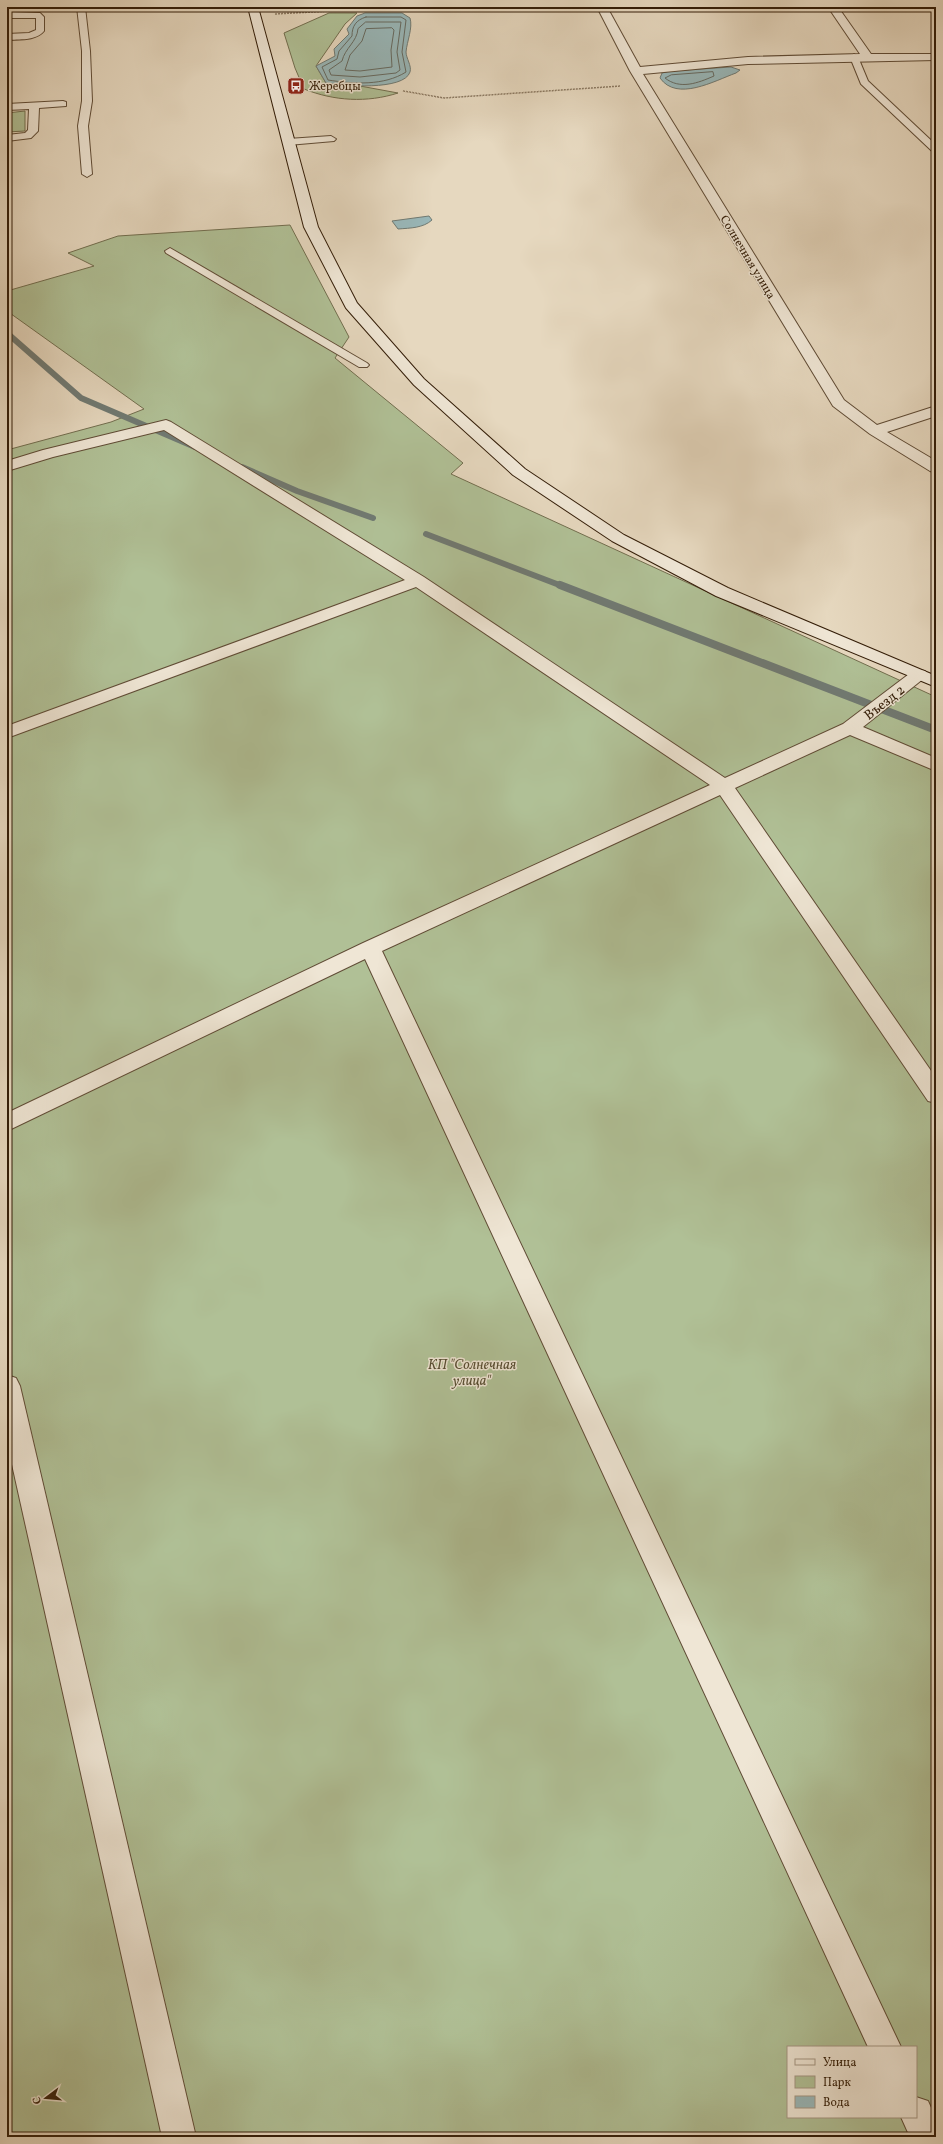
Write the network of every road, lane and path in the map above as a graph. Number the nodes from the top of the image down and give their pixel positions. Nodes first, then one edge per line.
1 (81, 7) edge
2 (602, 7) edge
3 (833, 7) edge
4 (413, 10) dead end
5 (254, 11) edge
6 (7, 15) edge
7 (7, 37) edge
8 (854, 57) junction
9 (868, 57) junction
10 (936, 57) edge
11 (636, 71) junction
12 (645, 85) junction
13 (403, 91) dead end
14 (63, 104) dead end
15 (34, 106) junction
16 (7, 107) edge
17 (7, 138) edge
18 (331, 139) dead end
19 (288, 142) junction
20 (936, 150) edge
21 (87, 174) dead end
22 (170, 251) dead end
23 (363, 365) dead end
24 (936, 411) edge
25 (874, 431) junction
26 (7, 466) edge
27 (936, 468) edge
28 (418, 581) junction
29 (919, 675) junction
30 (936, 682) edge
31 (850, 728) junction
32 (7, 732) edge
33 (936, 765) edge
34 (723, 786) junction
35 (370, 948) junction
36 (936, 1095) edge
37 (7, 1123) edge
38 (7, 1386) edge
39 (885, 2046) edge
40 (917, 2115) edge
41 (179, 2137) edge
42 (927, 2137) edge

1 - 21 lane
2 - 11 street, Солнечная улица
3 - 9 street
4 - 5 path
5 - 19 street
6 - 7 lane
8 - 9 street
8 - 11 street
8 - 20 lane
9 - 10 street
11 - 12 street, Солнечная улица
12 - 13 path
12 - 25 street, Солнечная улица
14 - 15 lane
15 - 16 lane
15 - 17 lane
18 - 19 lane
19 - 29 street
22 - 23 lane
24 - 25 street
25 - 27 street, Солнечная улица
26 - 28 street
28 - 32 street
28 - 34 street
29 - 30 street
29 - 31 street, Въезд 2
31 - 33 street
31 - 34 street, Въезд 2
34 - 35 street, Въезд 2
34 - 36 street
35 - 37 street, Въезд 2
35 - 39 street
38 - 41 street
40 - 42 street

